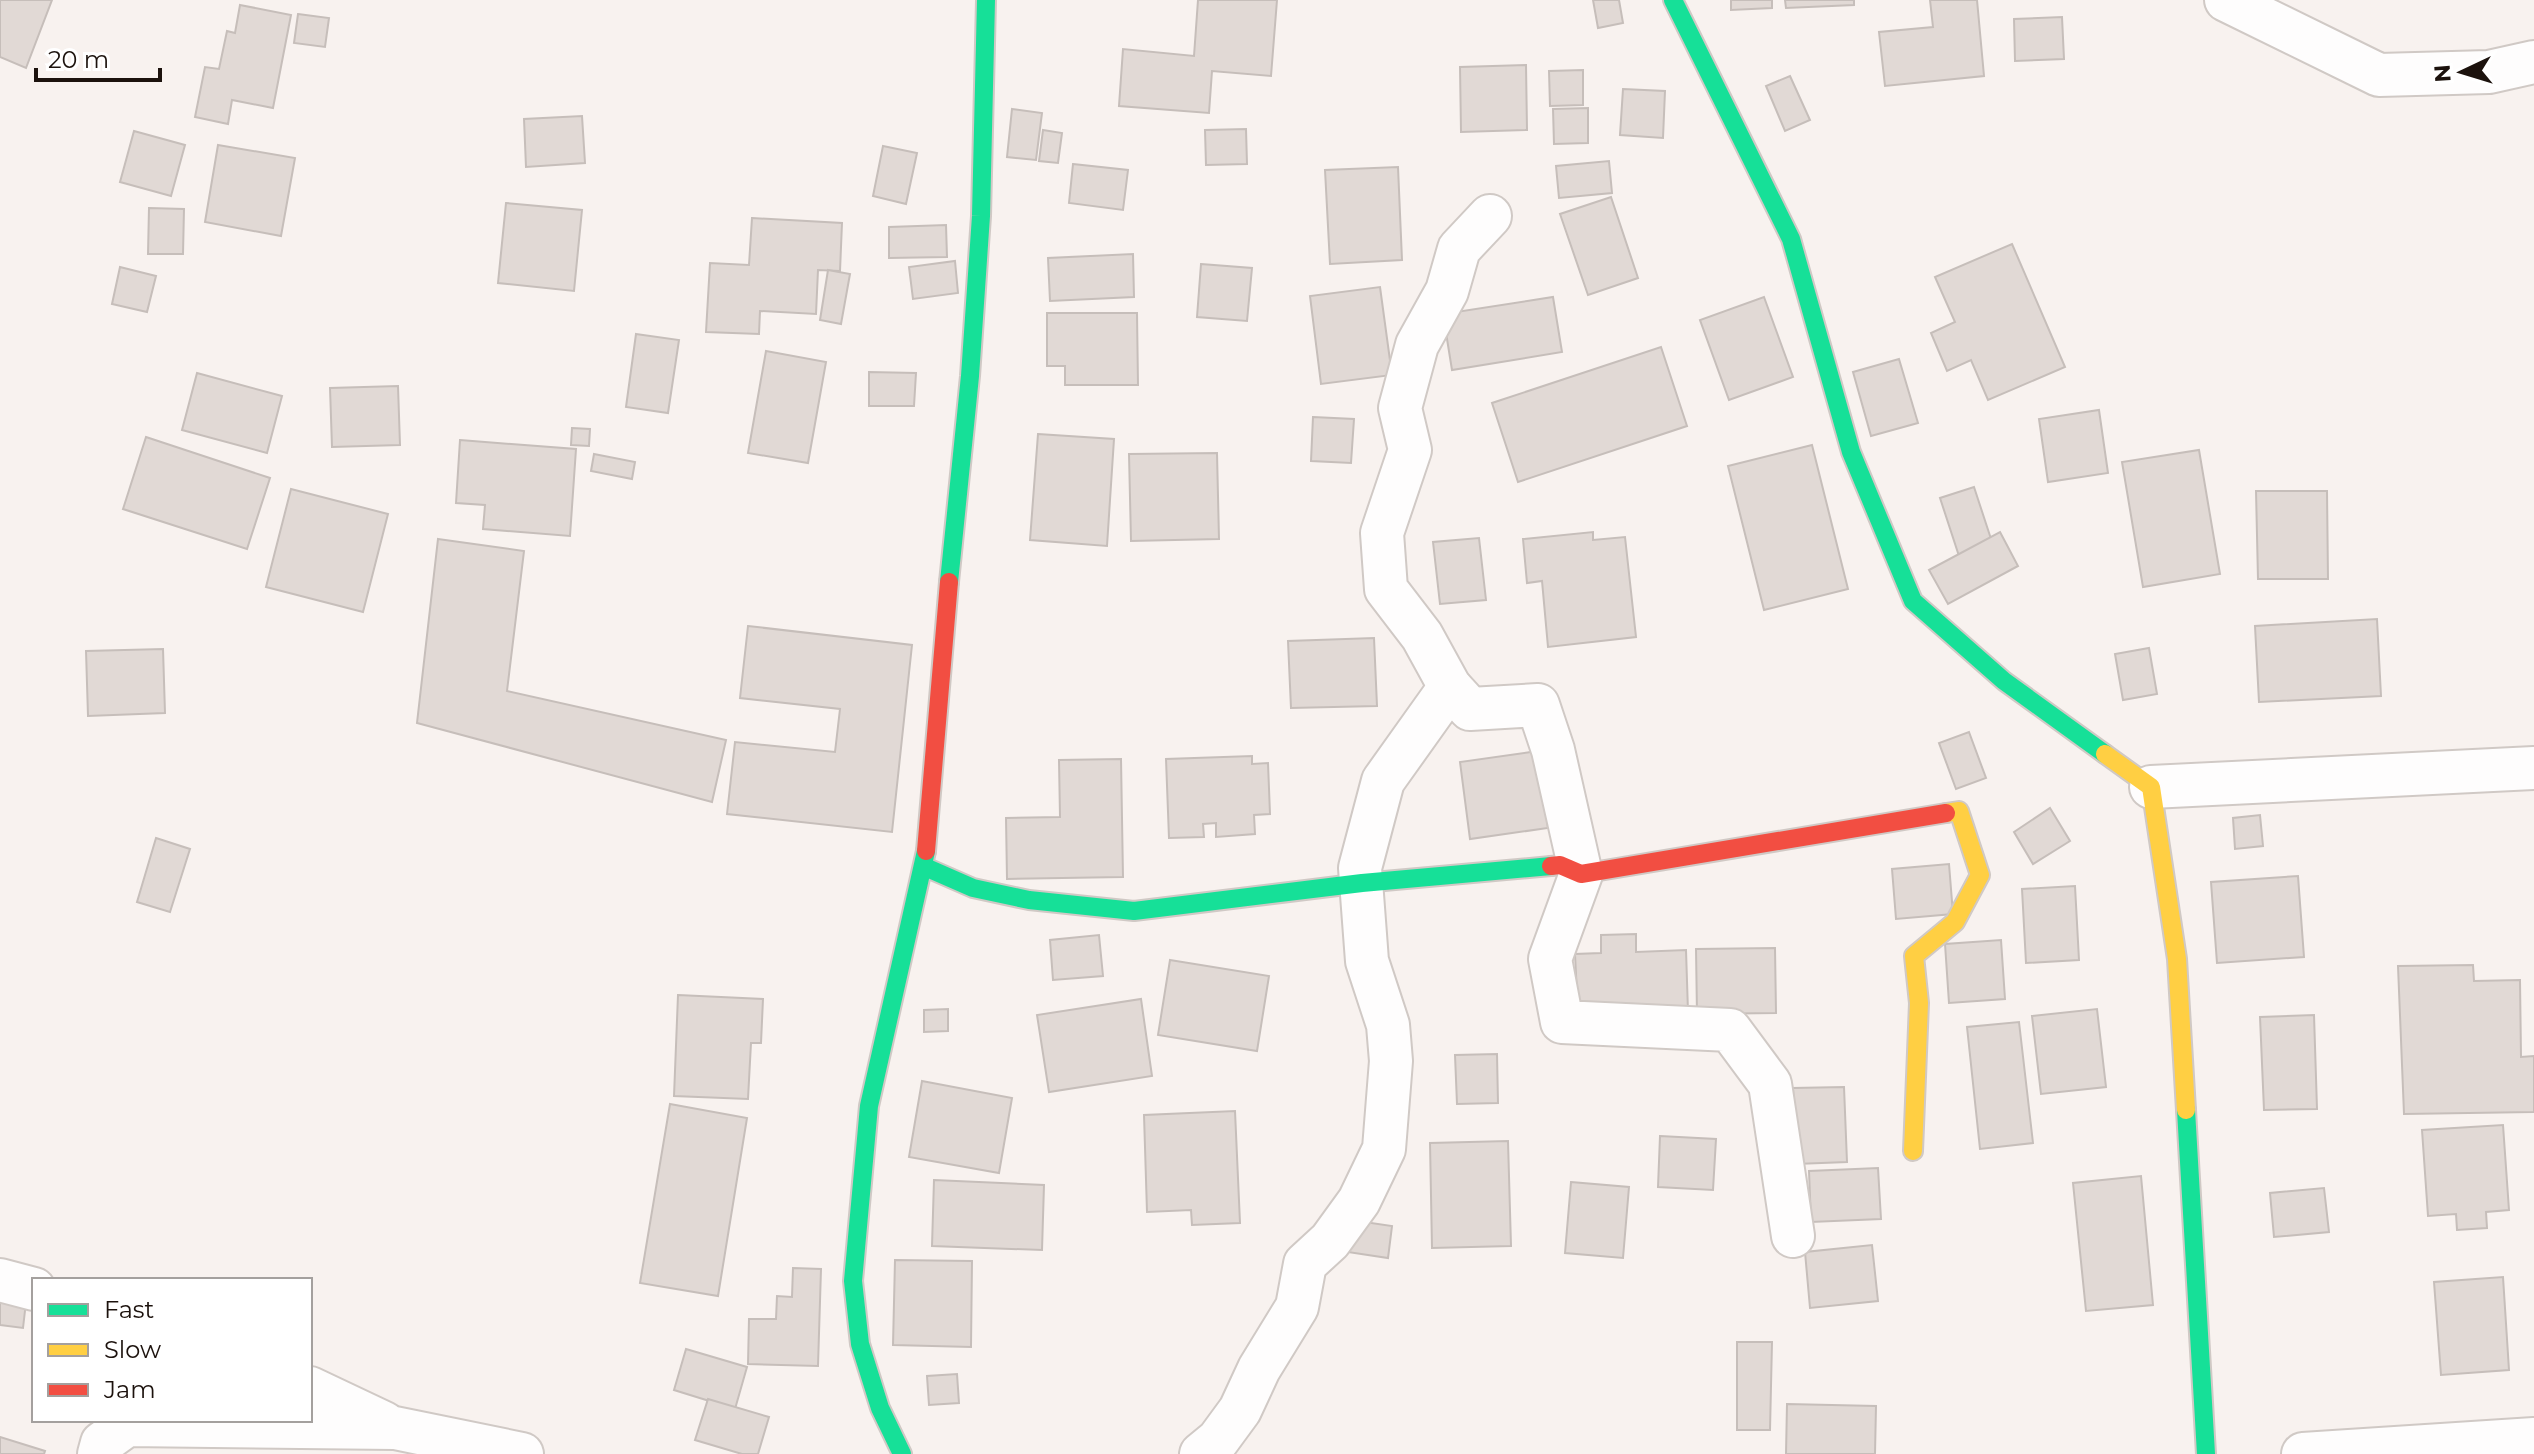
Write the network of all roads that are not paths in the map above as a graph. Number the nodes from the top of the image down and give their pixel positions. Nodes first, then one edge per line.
1 (986, 0) edge
2 (1673, 0) edge
3 (2226, 0) edge
4 (2534, 62) edge
5 (1490, 216) dead end
6 (1450, 687) junction
7 (2534, 768) edge
8 (2151, 787) junction
9 (925, 867) junction
10 (1581, 874) junction
11 (1362, 883) junction
12 (1913, 1151) dead end
13 (1793, 1236) dead end
14 (0, 1280) edge
15 (32, 1288) edge
16 (312, 1389) edge
17 (395, 1428) junction
18 (2534, 1439) edge
19 (99, 1454) edge
20 (522, 1454) edge
21 (902, 1454) edge
22 (1201, 1454) edge
23 (2206, 1454) edge
24 (2303, 1454) edge

1 - 9 street
2 - 8 street
3 - 4 street
5 - 6 street
6 - 10 street
6 - 11 street
7 - 8 street
8 - 23 street
9 - 11 street
9 - 21 street
10 - 11 street
10 - 12 street
10 - 13 street
11 - 22 street
14 - 15 street
16 - 17 street
17 - 19 street
17 - 20 street
18 - 24 street

